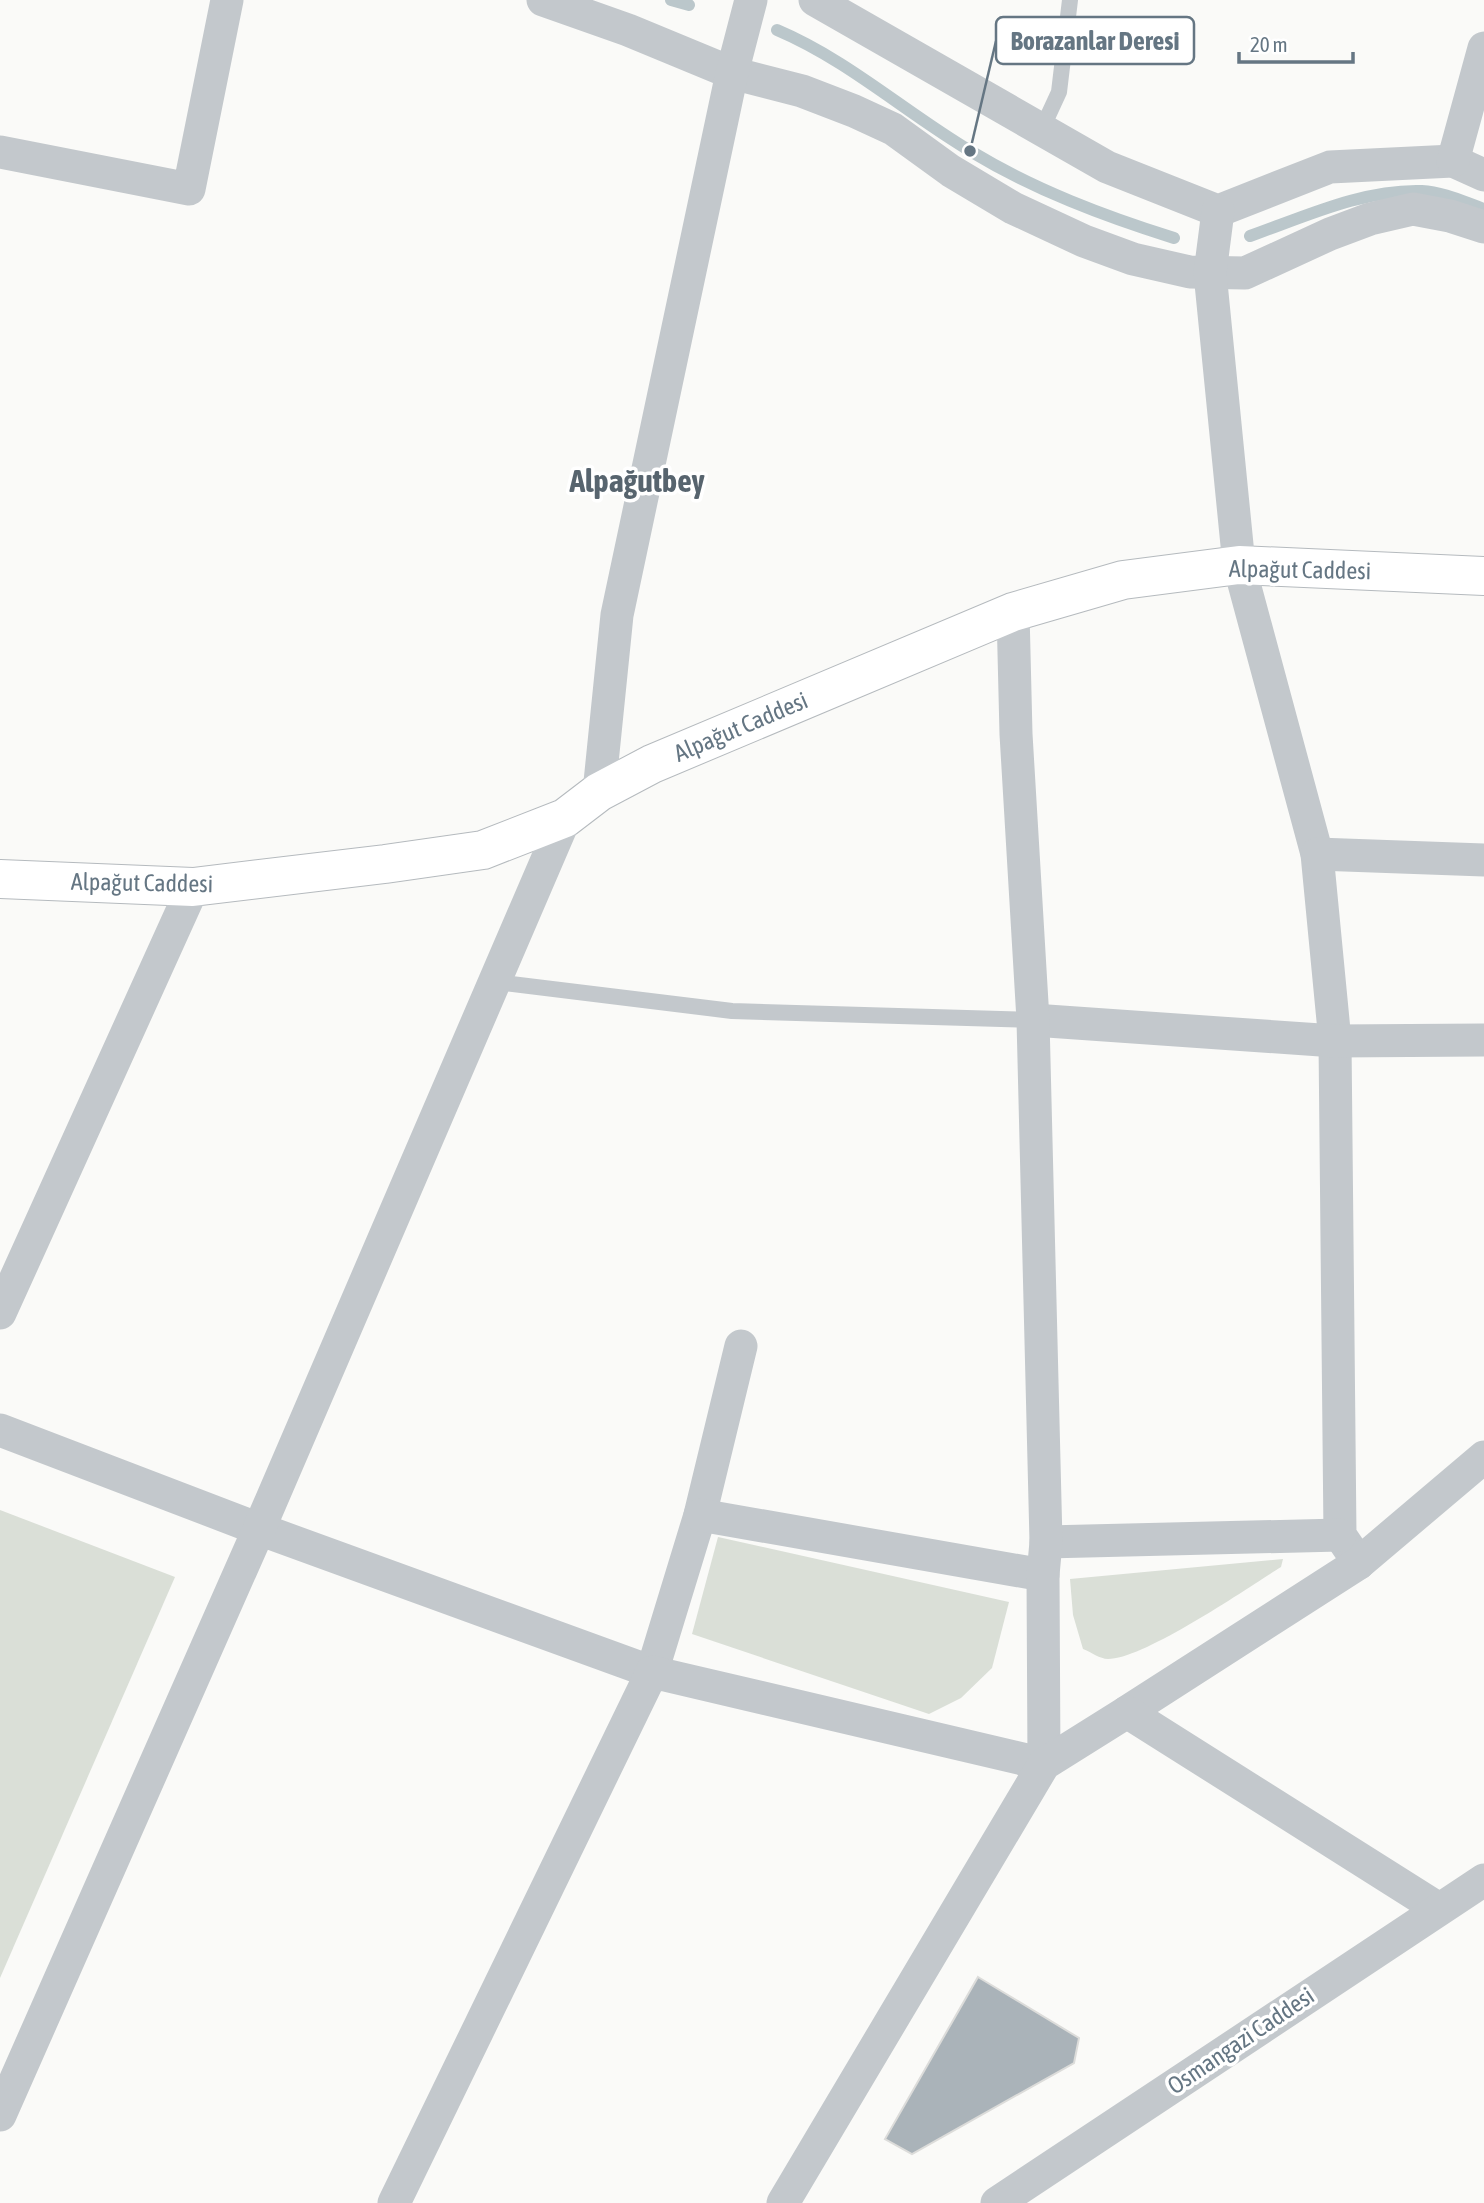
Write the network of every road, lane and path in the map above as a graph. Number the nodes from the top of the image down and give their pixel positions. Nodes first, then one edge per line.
1 (226, 0) edge
2 (543, 0) edge
3 (751, 0) edge
4 (815, 0) edge
5 (1070, 0) edge
6 (1484, 48) edge
7 (732, 73) junction
8 (1041, 131) junction
9 (0, 152) edge
10 (1453, 161) junction
11 (1484, 175) edge
12 (1217, 211) junction
13 (1484, 227) edge
14 (1210, 273) junction
15 (1239, 565) junction
16 (1484, 576) edge
17 (1013, 612) junction
18 (599, 792) junction
19 (565, 818) junction
20 (1317, 854) junction
21 (1484, 860) edge
22 (0, 879) edge
23 (193, 887) junction
24 (496, 982) junction
25 (1034, 1020) junction
26 (1484, 1040) edge
27 (1335, 1041) junction
28 (0, 1313) edge
29 (741, 1346) dead end
30 (0, 1430) edge
31 (1484, 1457) edge
32 (700, 1515) junction
33 (259, 1529) junction
34 (1340, 1535) junction
35 (1046, 1542) junction
36 (1359, 1563) junction
37 (1043, 1576) junction
38 (652, 1672) junction
39 (1127, 1712) junction
40 (1044, 1764) junction
41 (1484, 1880) edge
42 (1439, 1909) junction
43 (0, 2115) edge
44 (394, 2203) edge
45 (783, 2203) edge
46 (997, 2203) edge

1 - 9 street
2 - 7 street
3 - 7 street
4 - 8 street
5 - 8 lane
6 - 10 street
7 - 14 street
7 - 18 street
8 - 12 street
10 - 11 street
10 - 12 street
12 - 14 street
13 - 14 street
14 - 15 street
15 - 16 main road, Alpağut Caddesi
15 - 17 main road, Alpağut Caddesi
15 - 20 street
17 - 18 main road, Alpağut Caddesi
17 - 25 street
18 - 19 main road, Alpağut Caddesi
19 - 23 main road, Alpağut Caddesi
19 - 24 street
20 - 21 street
20 - 27 street
22 - 23 main road, Alpağut Caddesi
23 - 28 street
24 - 25 lane
24 - 33 street
25 - 27 street
25 - 35 street
26 - 27 street
27 - 34 street
29 - 32 street
30 - 33 street
31 - 36 street
32 - 37 street
32 - 38 street
33 - 38 street
33 - 43 street
34 - 35 street
34 - 36 street
35 - 37 street
36 - 39 street
37 - 40 street
38 - 40 street
38 - 44 street
39 - 40 street
39 - 42 street
40 - 45 street
41 - 42 street, Osmangazi Caddesi
42 - 46 street, Osmangazi Caddesi

